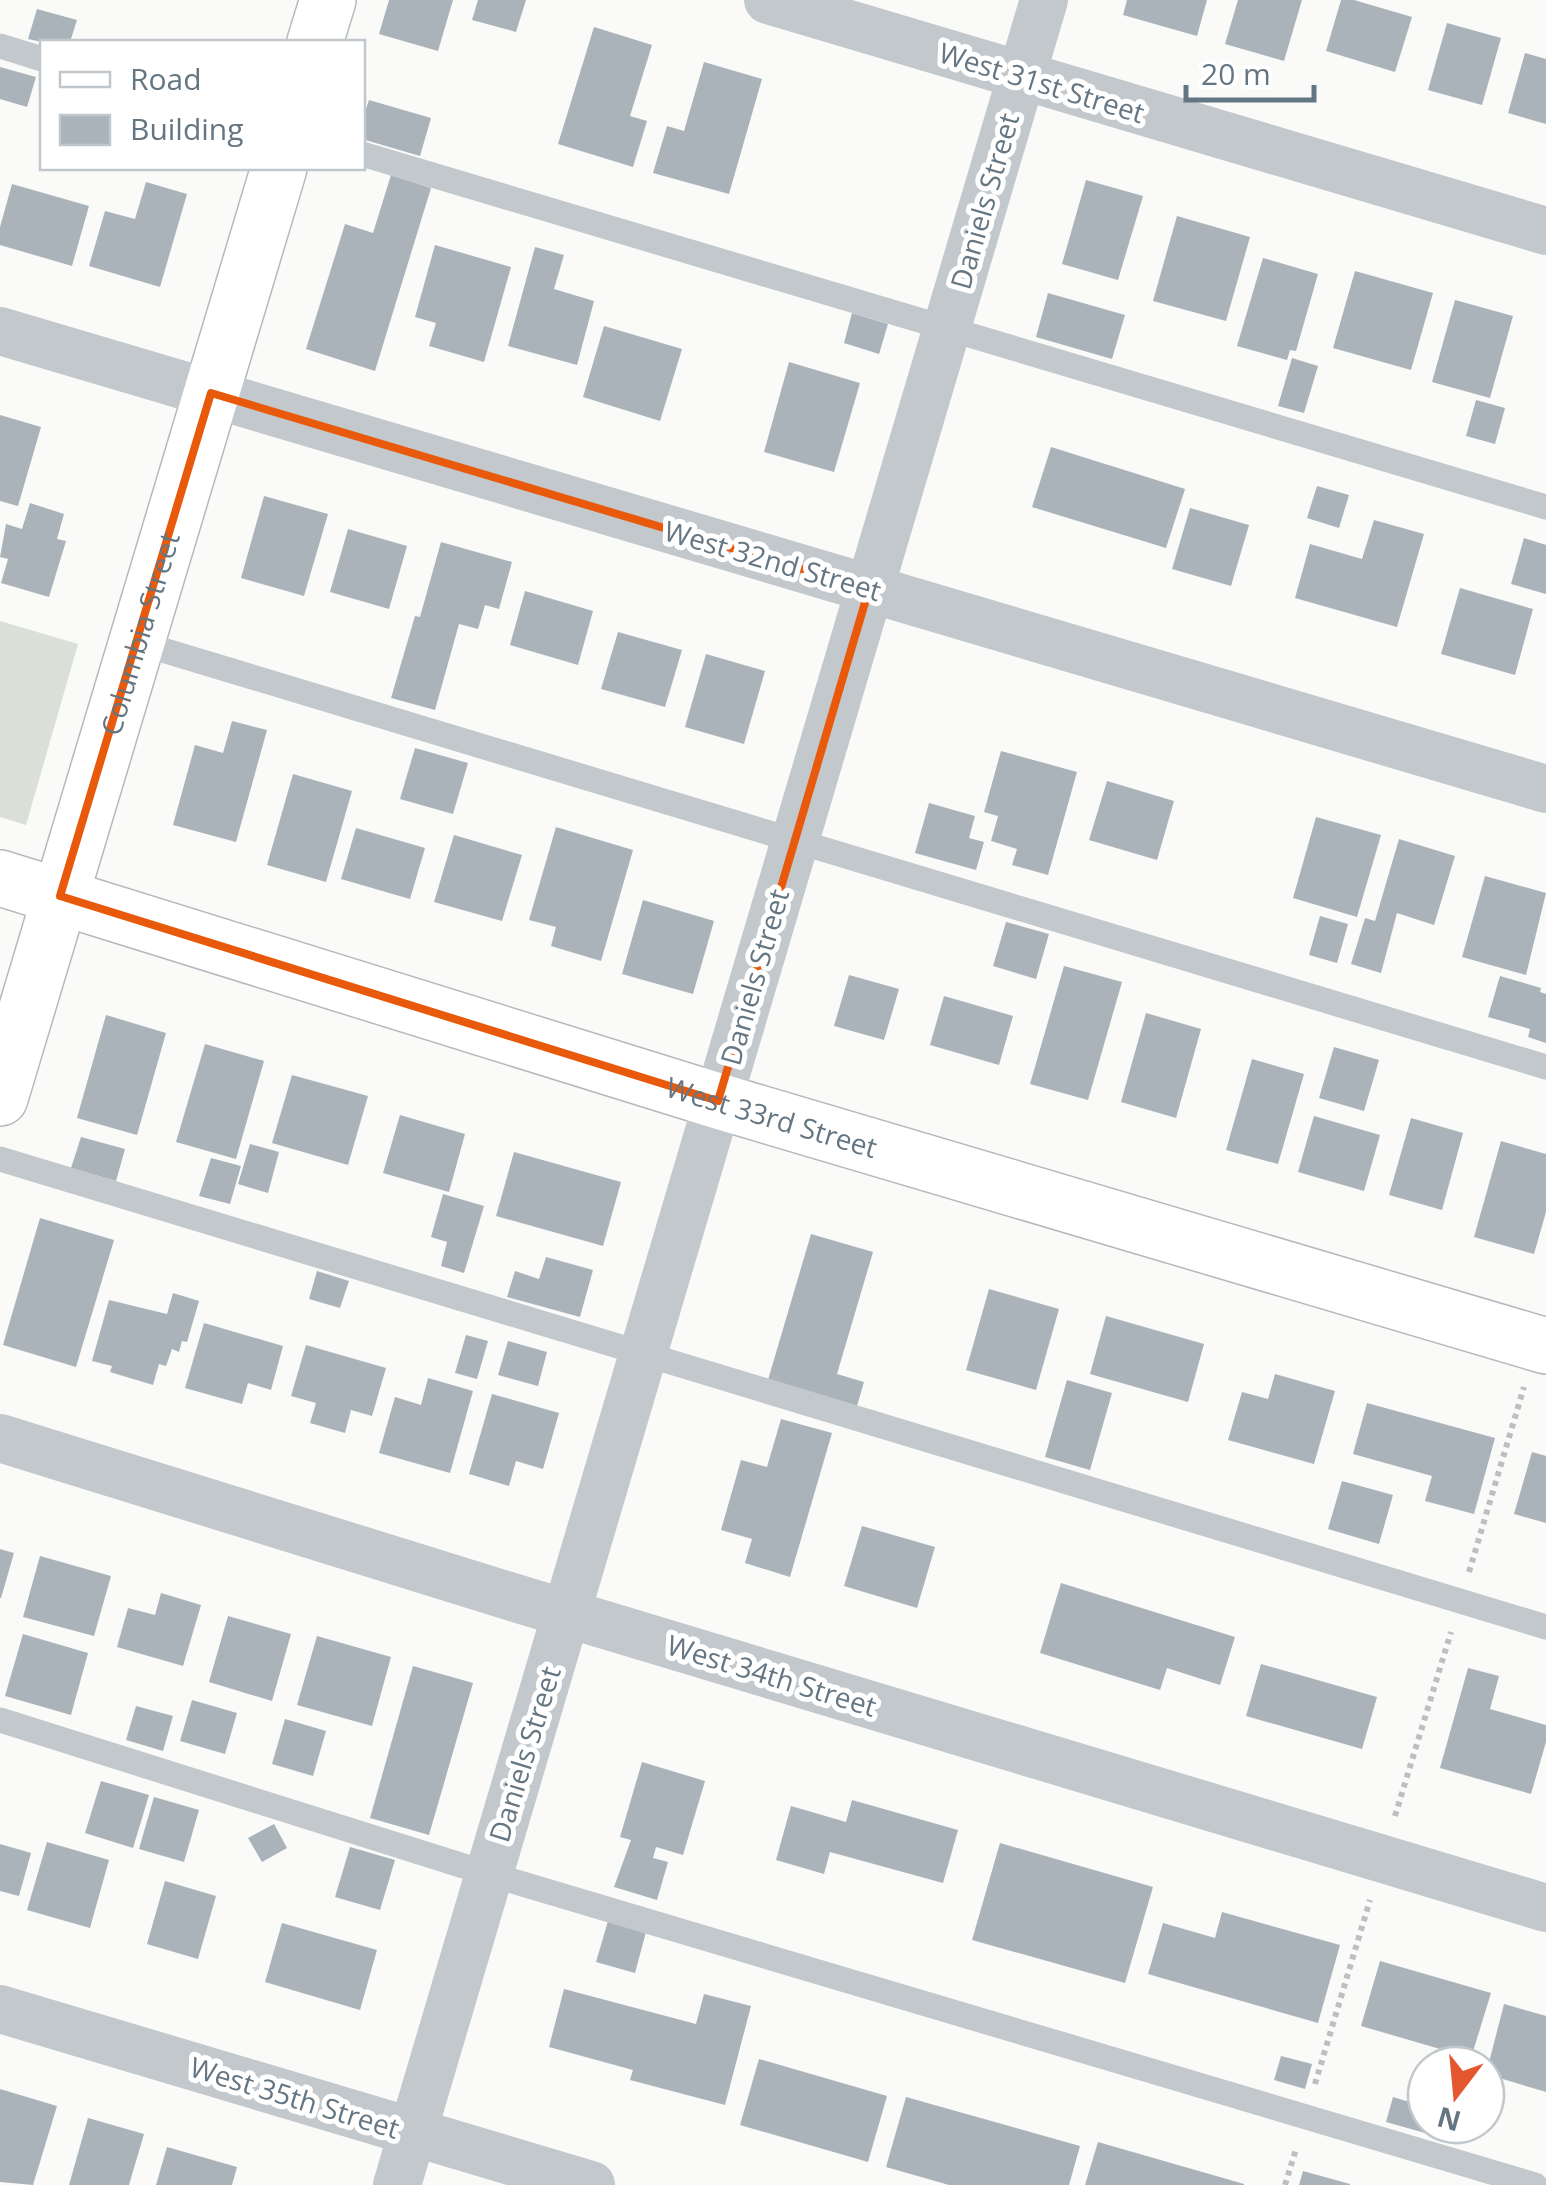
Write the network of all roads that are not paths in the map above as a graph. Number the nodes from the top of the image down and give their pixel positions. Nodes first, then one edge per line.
1 (328, 0) edge
2 (768, 0) edge
3 (1044, 0) edge
4 (317, 40) edge
5 (0, 46) edge
6 (40, 57) edge
7 (1021, 75) junction
8 (365, 155) edge
9 (278, 170) edge
10 (1546, 232) edge
11 (947, 328) junction
12 (0, 331) edge
13 (211, 393) junction
14 (1546, 507) edge
15 (870, 588) junction
16 (136, 642) junction
17 (1546, 789) edge
18 (794, 840) junction
19 (0, 878) edge
20 (60, 896) junction
21 (1546, 1067) edge
22 (0, 1098) edge
23 (718, 1101) junction
24 (0, 1159) edge
25 (1541, 1344) edge
26 (642, 1355) junction
27 (0, 1438) edge
28 (566, 1614) junction
29 (1546, 1627) edge
30 (0, 1720) edge
31 (489, 1874) junction
32 (1546, 1908) edge
33 (0, 2009) edge
34 (412, 2132) junction
35 (397, 2185) edge
36 (591, 2185) edge
37 (1535, 2185) edge

1 - 4 street
2 - 7 street, West 31st Street
3 - 7 street, Daniels Street
5 - 6 lane
7 - 10 street, West 31st Street
7 - 11 street, Daniels Street
8 - 11 lane
9 - 13 street, Columbia Street
11 - 14 lane
11 - 15 street, Daniels Street
12 - 13 street, West 32nd Street
13 - 15 street, West 32nd Street
13 - 16 street, Columbia Street
15 - 17 street, West 32nd Street
15 - 18 street, Daniels Street
16 - 18 lane
16 - 20 street, Columbia Street
18 - 21 lane
18 - 23 street, Daniels Street
19 - 20 street, West 33rd Street
20 - 22 street, Columbia Street
20 - 23 street, West 33rd Street
23 - 25 street, West 33rd Street
23 - 26 street, Daniels Street
24 - 26 lane
26 - 28 street, Daniels Street
26 - 29 lane
27 - 28 street, West 34th Street
28 - 31 street, Daniels Street
28 - 32 street, West 34th Street
30 - 31 lane
31 - 34 street, Daniels Street
31 - 37 lane
33 - 34 street, West 35th Street
34 - 35 street, Daniels Street
34 - 36 street, West 35th Street

